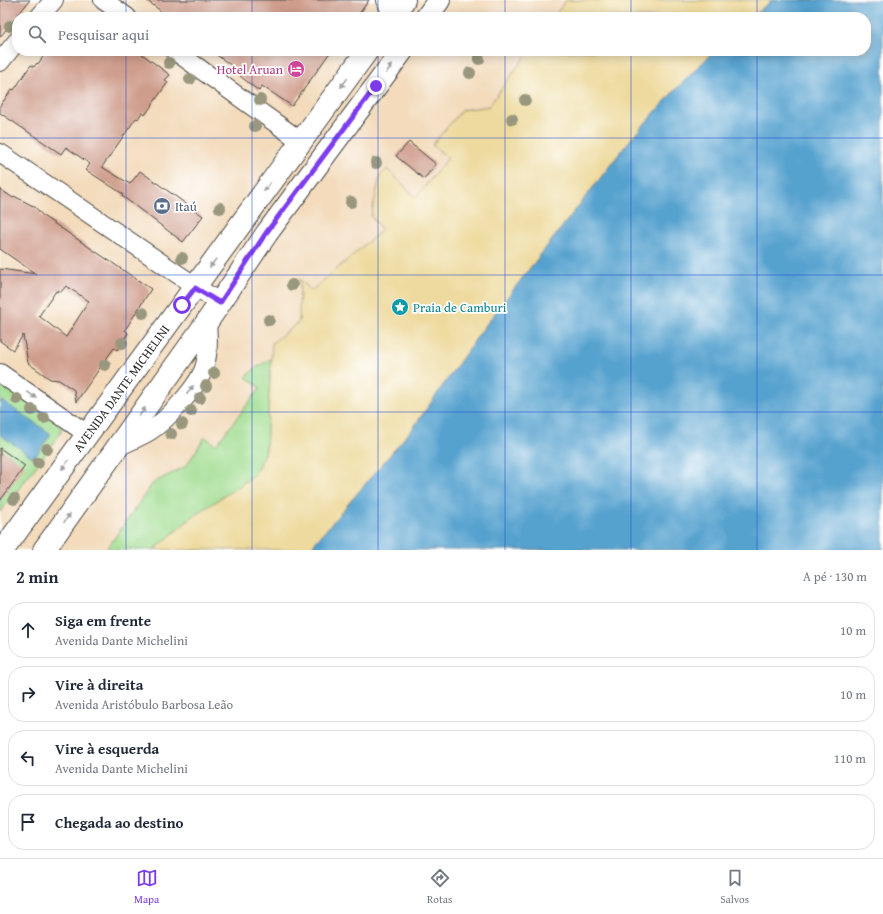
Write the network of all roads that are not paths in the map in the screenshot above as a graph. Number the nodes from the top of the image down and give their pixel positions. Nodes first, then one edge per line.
1 (54, 0) edge
2 (103, 0) edge
3 (386, 0) edge
4 (404, 0) edge
5 (439, 0) edge
6 (43, 12) edge
7 (120, 12) edge
8 (390, 12) edge
9 (396, 12) edge
10 (431, 12) edge
11 (12, 48) edge
12 (182, 56) edge
13 (363, 56) edge
14 (398, 56) edge
15 (0, 62) edge
16 (302, 142) junction
17 (0, 153) edge
18 (195, 288) junction
19 (220, 303) junction
20 (0, 373) edge
21 (87, 434) junction
22 (3, 550) edge
23 (44, 550) edge

1 - 6 street
2 - 7 street
3 - 8 street
4 - 9 main road
5 - 10 main road
11 - 15 street
12 - 16 street
13 -> 16 main road, AVENIDA DANTE MICHELINI
19 -> 14 main road
16 -> 18 main road, AVENIDA DANTE MICHELINI
17 - 18 street
18 - 19 street
18 - 21 main road, AVENIDA DANTE MICHELINI
23 -> 19 main road
20 -> 21 street
21 -> 22 main road, AVENIDA DANTE MICHELINI

